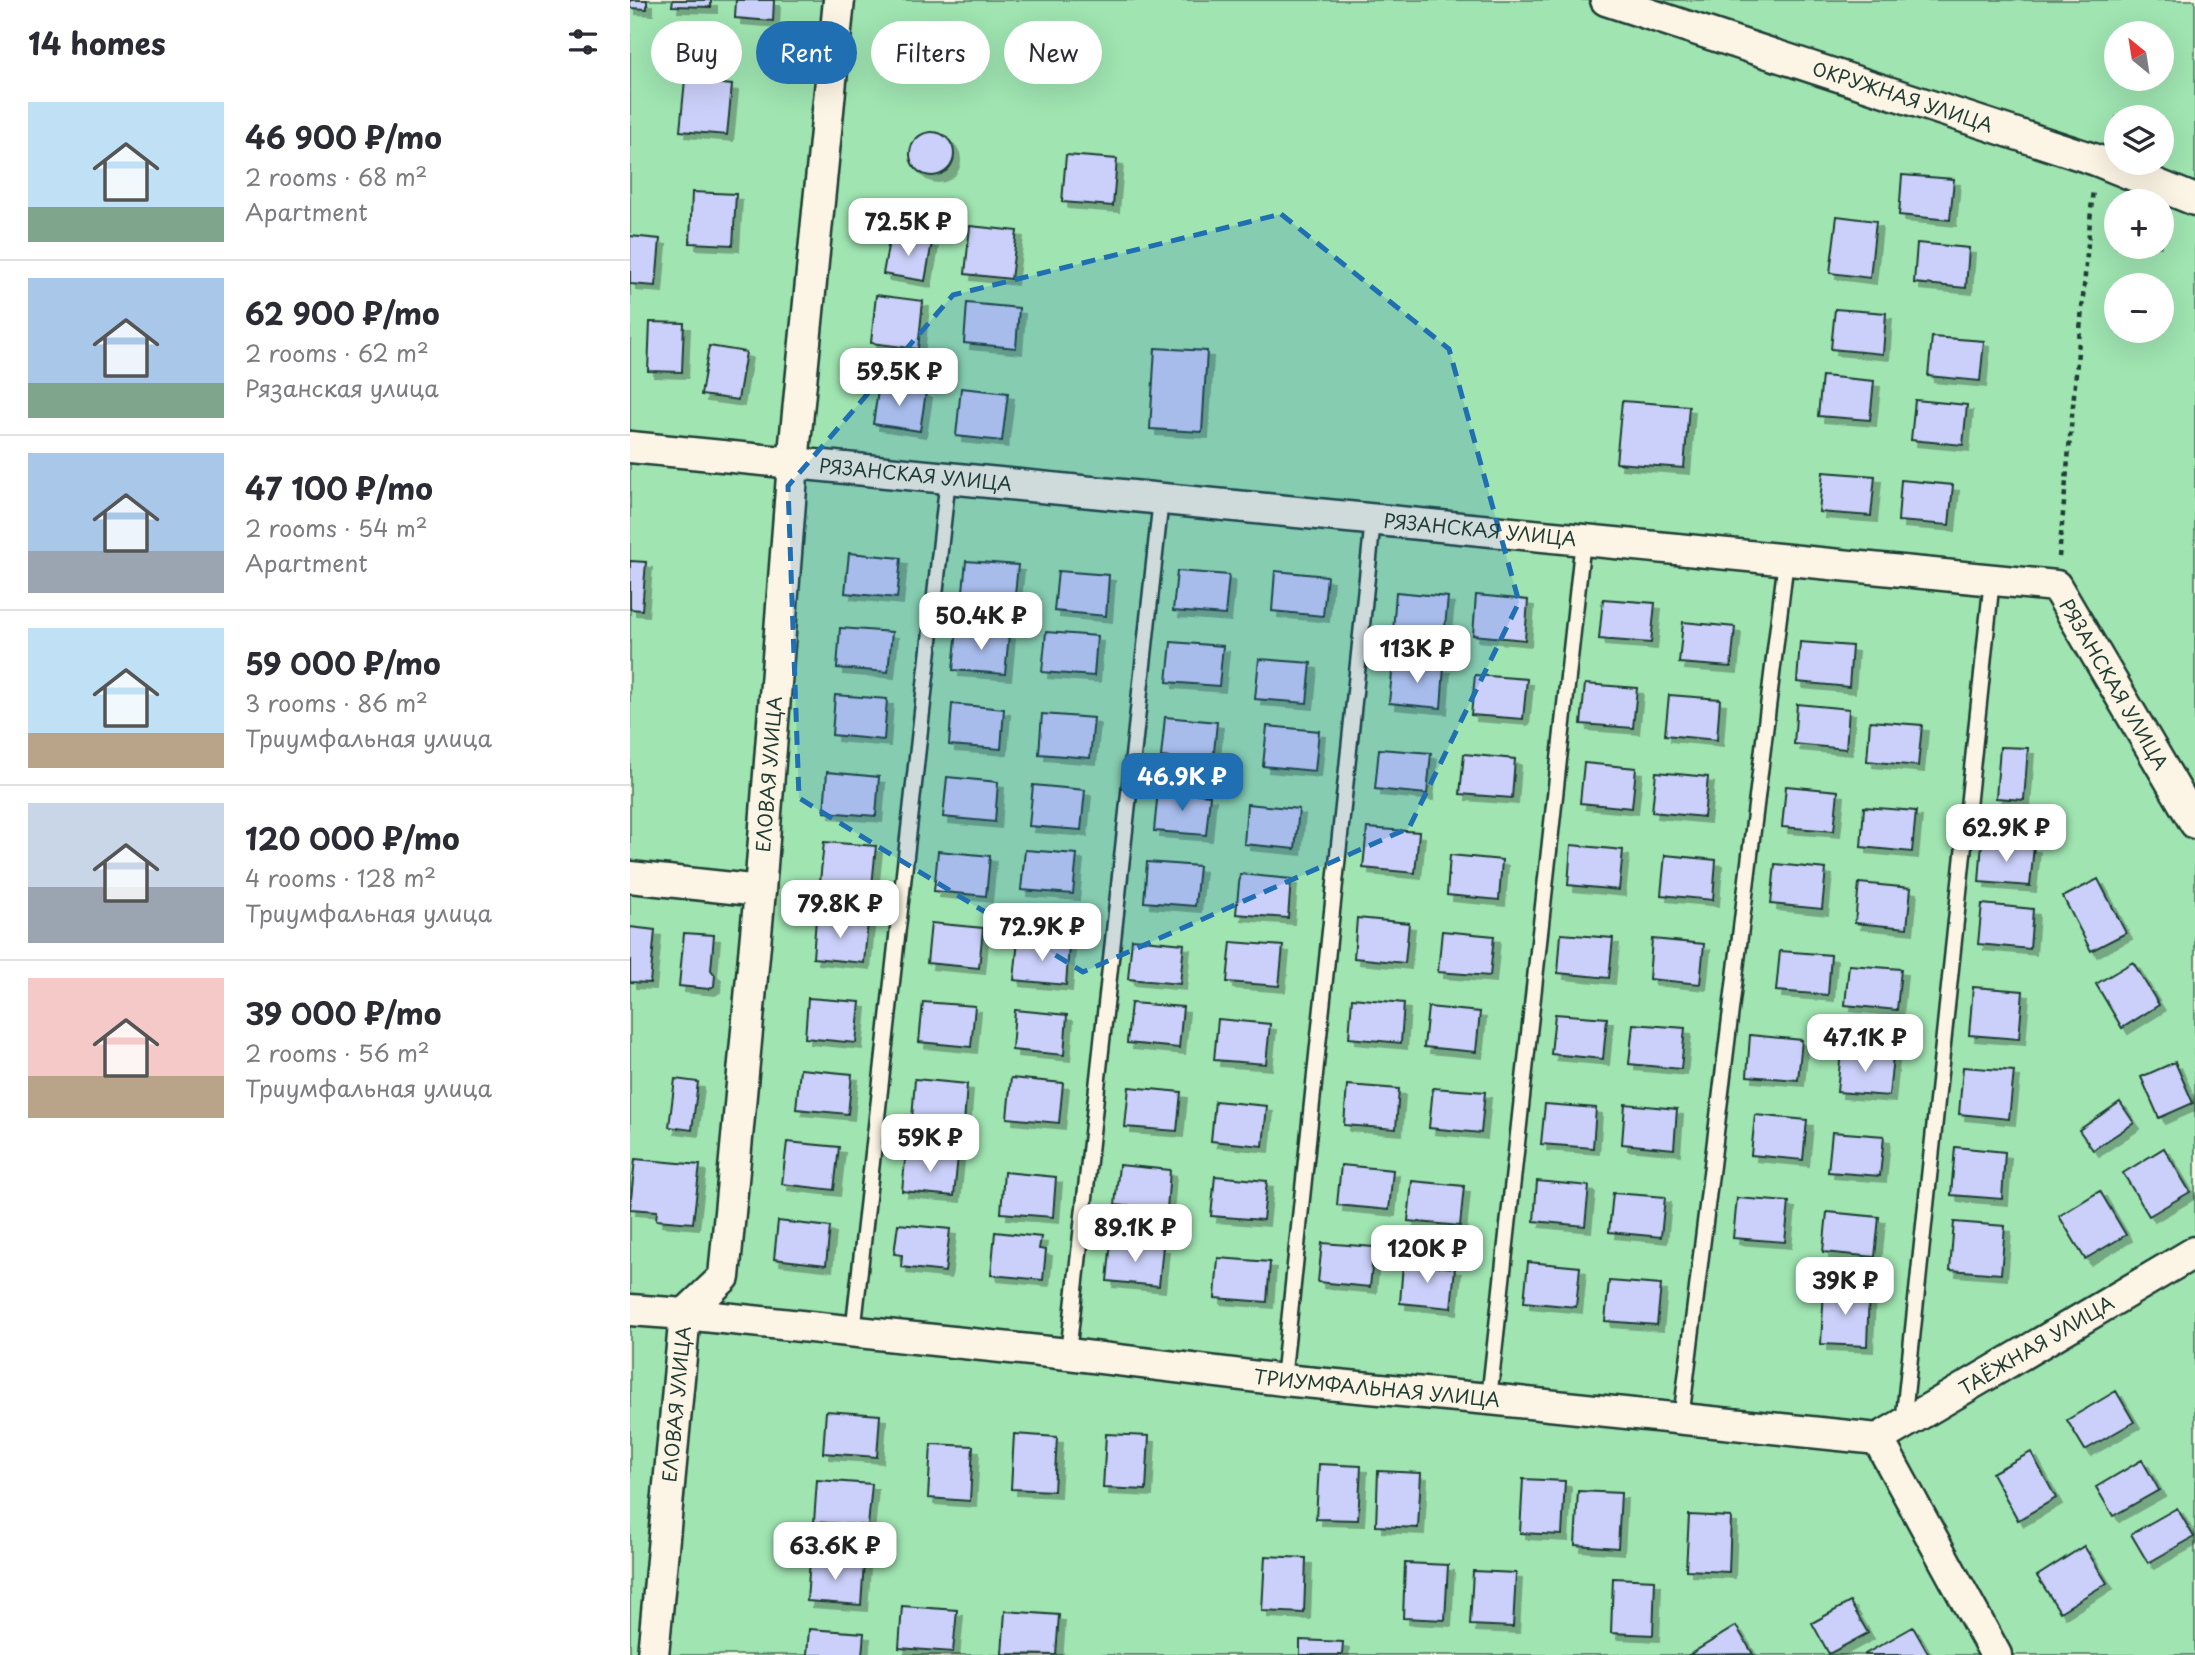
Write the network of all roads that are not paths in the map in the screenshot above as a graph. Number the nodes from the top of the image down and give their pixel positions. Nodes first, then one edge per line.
1 (839, 0) edge
2 (1606, 0) edge
3 (2195, 200) edge
4 (630, 447) edge
5 (793, 463) junction
6 (948, 478) junction
7 (1161, 499) junction
8 (1373, 520) junction
9 (1583, 540) junction
10 (1786, 560) junction
11 (1992, 579) junction
12 (2195, 823) edge
13 (630, 877) edge
14 (760, 891) junction
15 (2195, 1252) edge
16 (630, 1310) edge
17 (685, 1314) junction
18 (853, 1333) junction
19 (1068, 1354) junction
20 (1283, 1380) junction
21 (1489, 1399) junction
22 (1681, 1419) junction
23 (1890, 1432) junction
24 (653, 1655) edge
25 (1996, 1655) edge

1 - 5 street, ЕЛОВАЯ УЛИЦА
2 - 3 street, ОКРУЖНАЯ УЛИЦА
4 - 5 street, РЯЗАНСКАЯ УЛИЦА
5 - 6 street, РЯЗАНСКАЯ УЛИЦА
5 - 14 street, ЕЛОВАЯ УЛИЦА
6 - 7 street, РЯЗАНСКАЯ УЛИЦА
6 - 18 lane
7 - 8 street, РЯЗАНСКАЯ УЛИЦА
7 - 19 lane
8 - 9 street, РЯЗАНСКАЯ УЛИЦА
8 - 20 lane
9 - 10 street, РЯЗАНСКАЯ УЛИЦА
9 - 21 lane
10 - 11 street, РЯЗАНСКАЯ УЛИЦА
10 - 22 lane
11 - 12 street, РЯЗАНСКАЯ УЛИЦА
11 - 23 lane
13 - 14 street
14 - 17 street, ЕЛОВАЯ УЛИЦА
15 - 23 street, ТАЁЖНАЯ УЛИЦА
16 - 17 street, ТРИУМФАЛЬНАЯ УЛИЦА
17 - 18 street, ТРИУМФАЛЬНАЯ УЛИЦА
17 - 24 street, ЕЛОВАЯ УЛИЦА
18 - 19 street, ТРИУМФАЛЬНАЯ УЛИЦА
19 - 20 street, ТРИУМФАЛЬНАЯ УЛИЦА
20 - 21 street, ТРИУМФАЛЬНАЯ УЛИЦА
21 - 22 street, ТРИУМФАЛЬНАЯ УЛИЦА
22 - 23 street, ТРИУМФАЛЬНАЯ УЛИЦА
23 - 25 street

